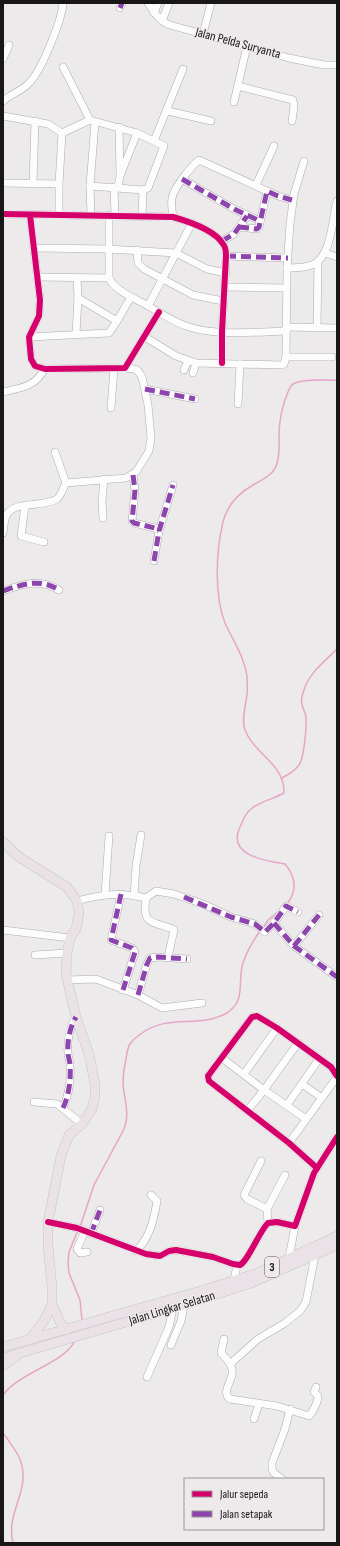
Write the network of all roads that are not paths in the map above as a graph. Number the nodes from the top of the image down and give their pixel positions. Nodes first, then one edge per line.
1 (63, 3) edge
2 (148, 3) edge
3 (158, 3) edge
4 (169, 3) edge
5 (211, 3) edge
6 (154, 13) junction
7 (162, 21) junction
8 (203, 34) junction
9 (9, 45) dead end
10 (247, 46) junction
11 (3, 59) edge
12 (337, 65) edge
13 (63, 67) dead end
14 (183, 69) dead end
15 (238, 86) junction
16 (3, 101) edge
17 (234, 102) dead end
18 (168, 111) junction
19 (3, 116) edge
20 (35, 121) junction
21 (93, 121) junction
22 (292, 121) dead end
23 (211, 122) dead end
24 (119, 127) junction
25 (62, 133) junction
26 (136, 133) junction
27 (154, 141) junction
28 (274, 146) dead end
29 (304, 161) dead end
30 (120, 176) junction
31 (182, 179) junction
32 (3, 183) edge
33 (33, 184) junction
34 (58, 184) junction
35 (256, 185) junction
36 (90, 186) junction
37 (116, 187) junction
38 (142, 190) junction
39 (267, 191) junction
40 (292, 200) junction
41 (337, 201) edge
42 (3, 214) edge
43 (30, 215) junction
44 (59, 215) junction
45 (91, 215) junction
46 (112, 215) junction
47 (142, 216) junction
48 (247, 216) junction
49 (173, 217) junction
50 (260, 221) junction
51 (192, 222) junction
52 (239, 227) junction
53 (222, 241) junction
54 (34, 248) junction
55 (108, 249) junction
56 (137, 250) junction
57 (176, 252) junction
58 (325, 253) junction
59 (226, 256) junction
60 (337, 257) edge
61 (288, 258) junction
62 (318, 261) junction
63 (287, 268) junction
64 (226, 273) junction
65 (38, 277) junction
66 (78, 278) junction
67 (109, 278) junction
68 (162, 279) junction
69 (225, 287) junction
70 (286, 288) junction
71 (130, 297) junction
72 (78, 298) junction
73 (223, 301) junction
74 (148, 306) junction
75 (159, 312) junction
76 (117, 321) junction
77 (317, 328) junction
78 (337, 328) edge
79 (286, 329) junction
80 (222, 332) junction
81 (76, 334) junction
82 (29, 337) junction
83 (145, 337) junction
84 (332, 356) dead end
85 (286, 357) junction
86 (188, 360) junction
87 (196, 363) junction
88 (222, 363) junction
89 (240, 364) junction
90 (45, 368) junction
91 (114, 368) junction
92 (125, 368) junction
93 (184, 370) dead end
94 (193, 373) dead end
95 (145, 389) junction
96 (3, 392) edge
97 (195, 399) dead end
98 (238, 404) dead end
99 (111, 408) dead end
100 (55, 452) dead end
101 (133, 475) junction
102 (104, 479) junction
103 (66, 483) junction
104 (172, 485) dead end
105 (25, 506) junction
106 (103, 518) dead end
107 (159, 531) junction
108 (3, 533) edge
109 (44, 542) dead end
110 (154, 561) dead end
111 (59, 590) dead end
112 (3, 591) edge
113 (3, 597) edge
114 (141, 835) dead end
115 (108, 836) dead end
116 (4, 844) edge
117 (105, 894) junction
118 (121, 894) junction
119 (134, 896) junction
120 (146, 898) junction
121 (78, 901) junction
122 (298, 912) dead end
123 (319, 915) dead end
124 (274, 923) junction
125 (3, 930) edge
126 (70, 938) junction
127 (294, 946) junction
128 (67, 953) junction
129 (35, 955) dead end
130 (168, 958) junction
131 (187, 959) dead end
132 (337, 977) edge
133 (67, 980) junction
134 (123, 990) junction
135 (138, 995) junction
136 (202, 1003) dead end
137 (76, 1018) junction
138 (277, 1028) junction
139 (298, 1043) junction
140 (222, 1058) junction
141 (319, 1059) junction
142 (244, 1074) junction
143 (337, 1077) edge
144 (302, 1084) junction
145 (264, 1090) junction
146 (322, 1098) junction
147 (34, 1102) dead end
148 (287, 1105) junction
149 (63, 1108) junction
150 (247, 1111) junction
151 (306, 1120) junction
152 (82, 1124) junction
153 (337, 1137) edge
154 (289, 1143) junction
155 (261, 1161) dead end
156 (316, 1168) junction
157 (285, 1175) dead end
158 (151, 1194) dead end
159 (267, 1209) junction
160 (100, 1210) dead end
161 (48, 1222) junction
162 (268, 1223) junction
163 (295, 1226) junction
164 (83, 1230) junction
165 (337, 1236) edge
166 (337, 1245) edge
167 (136, 1251) junction
168 (87, 1252) dead end
169 (314, 1255) junction
170 (289, 1258) junction
171 (237, 1265) junction
172 (234, 1280) junction
173 (52, 1304) junction
174 (184, 1305) junction
175 (173, 1308) junction
176 (70, 1328) junction
177 (224, 1339) dead end
178 (29, 1340) junction
179 (171, 1345) dead end
180 (3, 1347) edge
181 (28, 1350) junction
182 (3, 1358) edge
183 (230, 1364) junction
184 (3, 1366) edge
185 (147, 1377) dead end
186 (316, 1386) dead end
187 (259, 1404) junction
188 (290, 1409) junction
189 (254, 1419) dead end
190 (280, 1478) edge

1 - 16 street
2 - 6 street, Jalan Pelda Suryanta
3 - 6 street
4 - 7 street
5 - 8 street
6 - 7 street, Jalan Pelda Suryanta
7 - 8 street, Jalan Pelda Suryanta
8 - 10 street, Jalan Pelda Suryanta
9 - 11 street
10 - 12 street, Jalan Pelda Suryanta
10 - 15 street
13 - 21 street
14 - 18 street
15 - 17 street
15 - 22 street
18 - 23 street
18 - 27 street
19 - 20 street
20 - 25 street
20 - 33 street
21 - 24 street
21 - 25 street
21 - 36 street
24 - 26 street
24 - 30 street
25 - 34 street
26 - 27 street
26 - 30 street
27 - 38 street
28 - 35 street
29 - 40 street
30 - 37 street
31 - 35 street
31 - 48 street
31 - 49 street
32 - 33 street
33 - 34 street
34 - 44 street
35 - 39 street
36 - 37 street
36 - 45 street
37 - 38 street
37 - 46 street
38 - 47 street
39 - 40 street
39 - 50 street
40 - 61 street
41 - 58 street
42 - 43 street
43 - 44 street
43 - 54 street
44 - 45 street
45 - 46 street
46 - 47 street
46 - 55 street
47 - 49 street
48 - 50 street
48 - 52 street
49 - 51 street
50 - 52 street
51 - 53 street
51 - 57 street
52 - 53 street
53 - 59 street
54 - 55 street
54 - 65 street
55 - 56 street
55 - 67 street
56 - 57 street
56 - 68 street
57 - 64 street
57 - 68 street
58 - 60 street
58 - 62 street
59 - 61 street
59 - 64 street
61 - 63 street
62 - 63 street
62 - 77 street
63 - 70 street
64 - 69 street
65 - 66 street
65 - 82 street
66 - 67 street
66 - 72 street
67 - 71 street
68 - 73 street
68 - 74 street
69 - 70 street
69 - 73 street
70 - 79 street
71 - 74 street
71 - 76 street
72 - 76 street
72 - 81 street
73 - 80 street
74 - 75 street
75 - 80 street
75 - 83 street
76 - 81 street
77 - 78 street
77 - 79 street
79 - 80 street
79 - 85 street
80 - 88 street
81 - 82 street
82 - 90 street
83 - 86 street
83 - 92 street
84 - 85 street
85 - 89 street
86 - 87 street
86 - 93 street
87 - 88 street
87 - 94 street
88 - 89 street
89 - 98 street
90 - 91 street
90 - 96 street
91 - 92 street
91 - 99 street
92 - 95 street
95 - 97 street
95 - 101 street
100 - 103 street
101 - 102 street
101 - 107 street
102 - 103 street
102 - 106 street
103 - 105 street
104 - 107 street
105 - 108 street
105 - 109 street
107 - 110 street
111 - 112 street
112 - 113 street
114 - 119 street
115 - 117 street
116 - 121 main road
117 - 118 street
117 - 121 street
118 - 119 street
118 - 134 street
119 - 120 street
120 - 124 street
120 - 130 street
121 - 126 main road
122 - 124 street
123 - 127 street
124 - 127 street
125 - 126 street
126 - 128 main road
127 - 132 street
128 - 129 street
128 - 133 main road
130 - 131 street
130 - 135 street
133 - 134 street
133 - 137 main road
134 - 135 street
135 - 136 street
137 - 149 street
137 - 152 main road
138 - 139 street
138 - 140 street
138 - 142 street
139 - 141 street
139 - 145 street
140 - 142 street
140 - 150 street
141 - 143 street
141 - 144 street
142 - 145 street
143 - 146 street
144 - 146 street
144 - 148 street
145 - 148 street
145 - 150 street
146 - 151 street
147 - 149 street
148 - 151 street
149 - 152 street
150 - 154 street
151 - 154 street
152 - 161 main road
153 - 156 street
154 - 156 street
155 - 159 street
156 - 163 street
157 - 159 street
158 - 167 street
159 - 162 street
160 - 164 street
161 - 164 street
161 - 173 main road
162 - 163 street
162 - 171 street
163 - 170 street
164 - 167 street
164 - 168 street
165 - 170 main road, Jalan Lingkar Selatan / 3
166 - 169 main road, Jalan Lingkar Selatan / 3
167 - 171 street
169 - 174 main road, Jalan Lingkar Selatan / 3
169 - 183 street
170 - 172 main road, Jalan Lingkar Selatan / 3
171 - 172 street
172 - 176 main road, Jalan Lingkar Selatan / 3
173 - 176 main road
173 - 178 main road
174 - 175 main road, Jalan Lingkar Selatan / 3
174 - 179 street
175 - 181 main road, Jalan Lingkar Selatan / 3
175 - 185 street
176 - 178 main road, Jalan Lingkar Selatan / 3
177 - 183 street
178 - 180 main road, Jalan Lingkar Selatan / 3
181 - 182 main road, Jalan Lingkar Selatan / 3
181 - 184 main road
183 - 187 street
186 - 188 street
187 - 188 street
187 - 189 street
188 - 190 street

